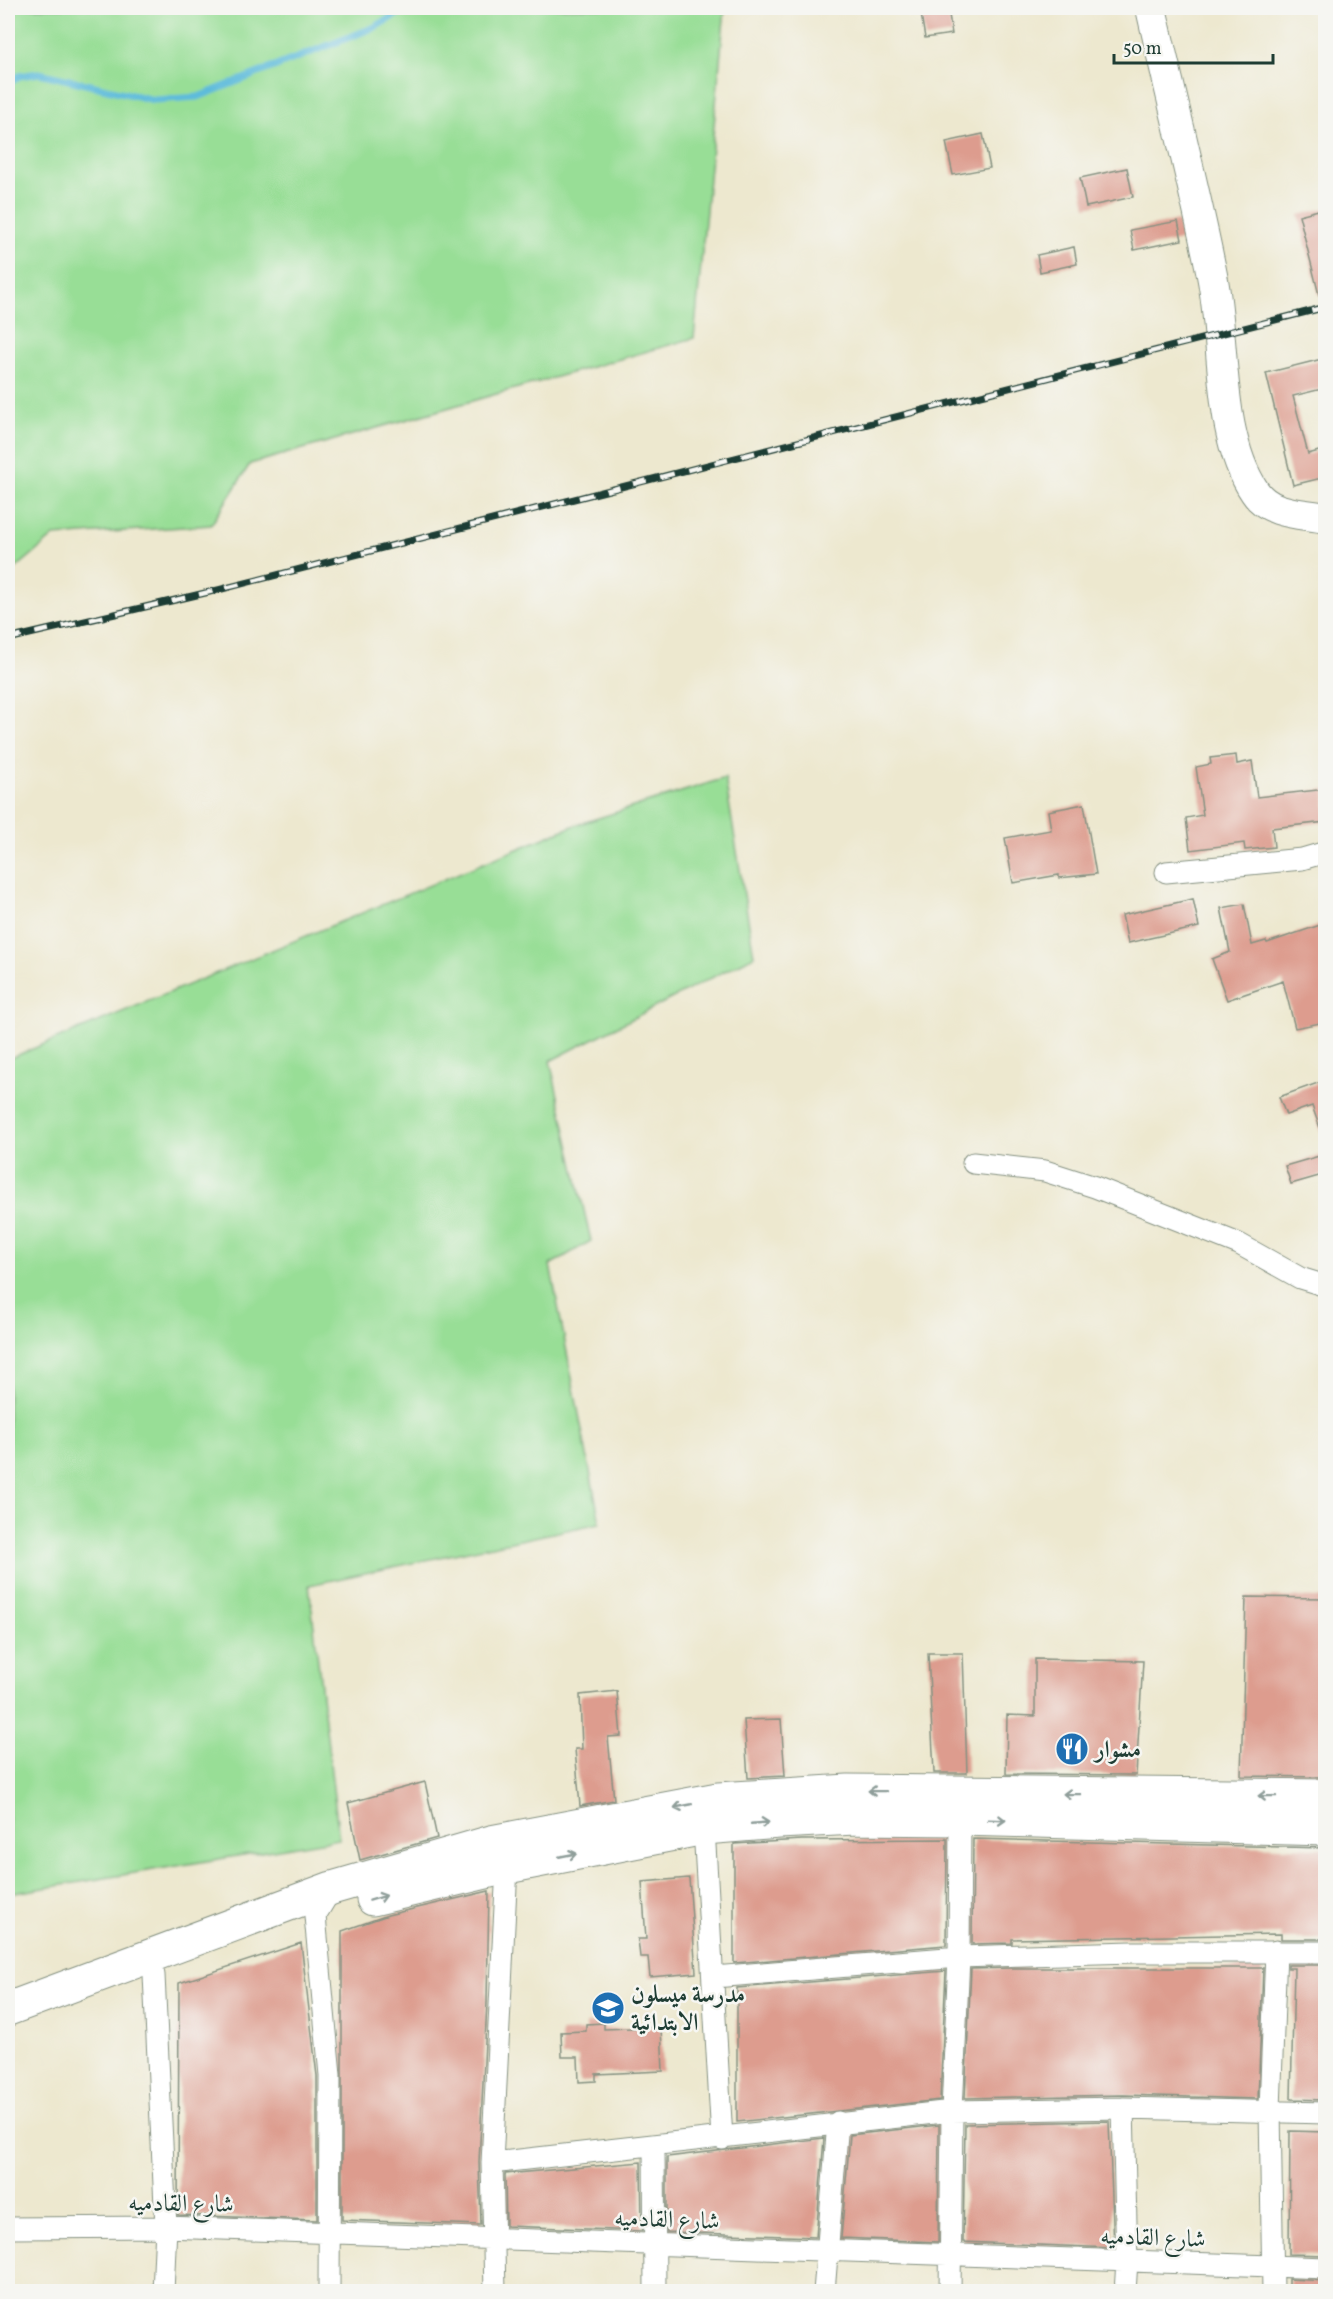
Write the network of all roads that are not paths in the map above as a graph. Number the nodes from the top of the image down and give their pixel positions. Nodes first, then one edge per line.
1 (1151, 8) edge
2 (1326, 518) edge
3 (1326, 852) edge
4 (1166, 872) dead end
5 (973, 1163) dead end
6 (1326, 1286) edge
7 (1326, 1796) edge
8 (960, 1819) junction
9 (704, 1828) junction
10 (1326, 1829) edge
11 (507, 1867) junction
12 (332, 1888) junction
13 (315, 1917) junction
14 (1276, 1951) junction
15 (1326, 1952) edge
16 (959, 1957) junction
17 (154, 1975) junction
18 (714, 1977) junction
19 (8, 2009) edge
20 (8, 2033) edge
21 (1123, 2108) junction
22 (1270, 2109) junction
23 (952, 2111) junction
24 (1326, 2113) edge
25 (838, 2122) junction
26 (722, 2139) junction
27 (654, 2145) junction
28 (492, 2163) junction
29 (166, 2227) junction
30 (8, 2228) edge
31 (328, 2233) junction
32 (495, 2239) junction
33 (657, 2245) junction
34 (828, 2251) junction
35 (951, 2255) junction
36 (1127, 2261) junction
37 (1275, 2266) junction
38 (1326, 2268) edge
39 (163, 2292) edge
40 (329, 2292) edge
41 (495, 2292) edge
42 (655, 2292) edge
43 (824, 2292) edge
44 (950, 2292) edge
45 (1125, 2292) edge
46 (1274, 2292) edge

1 - 2 main road
3 - 4 street
5 - 6 street
7 -> 12 main road
9 -> 8 main road
8 -> 10 main road
8 - 16 street
11 -> 9 main road
9 - 18 street
13 -> 11 main road
11 - 28 street
12 - 13 street
12 - 19 main road
13 - 17 main road
13 - 31 street
14 - 15 street
14 - 16 street
14 - 22 street
16 - 18 street
16 - 23 street
17 - 20 main road
17 - 29 street
18 - 26 street
21 - 22 street
21 - 23 street
21 - 36 street
22 - 24 street
22 - 37 street
23 - 25 street
23 - 35 street
25 - 26 street
25 - 34 street
26 - 27 street
27 - 28 street
27 - 33 street
28 - 32 street
29 - 30 street, شارع القادميه
29 - 31 street, شارع القادميه
29 - 39 street
31 - 32 street, شارع القادميه
31 - 40 street
32 - 33 street, شارع القادميه
32 - 41 street
33 - 34 street, شارع القادميه
33 - 42 street
34 - 35 street, شارع القادميه
34 - 43 street
35 - 36 street, شارع القادميه
35 - 44 street
36 - 37 street, شارع القادميه
36 - 45 street
37 - 38 street, شارع القادميه
37 - 46 street

